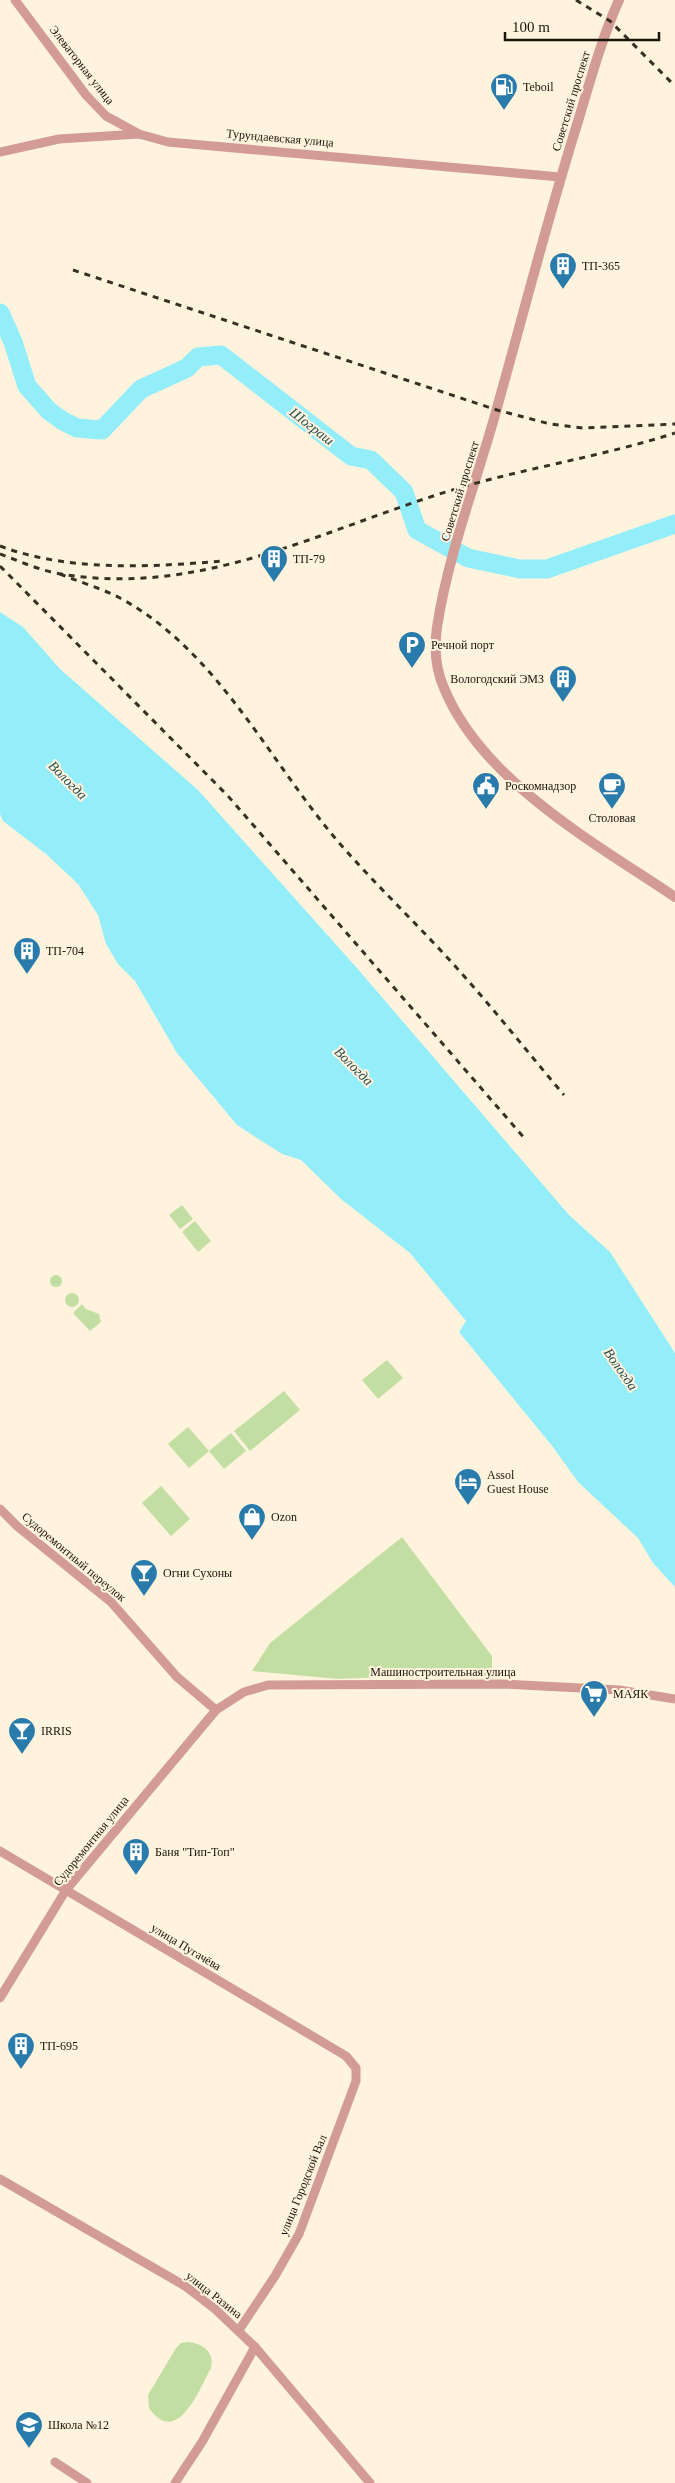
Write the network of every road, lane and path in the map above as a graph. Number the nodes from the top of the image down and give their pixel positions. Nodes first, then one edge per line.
1 (16, 0) edge
2 (619, 0) edge
3 (140, 134) junction
4 (0, 152) edge
5 (560, 178) junction
6 (675, 897) edge
7 (0, 1509) edge
8 (675, 1699) edge
9 (216, 1710) junction
10 (0, 1851) edge
11 (66, 1890) junction
12 (0, 1998) edge
13 (356, 2068) joint
14 (0, 2179) edge
15 (239, 2330) junction
16 (254, 2348) junction
17 (55, 2462) dead end
18 (87, 2483) edge
19 (175, 2483) edge
20 (370, 2483) edge

1 - 3 street, Элеваторная улица
2 - 5 street, Советский проспект
3 - 4 street, Турундаевская улица
3 - 5 street, Турундаевская улица
5 - 6 street, Советский проспект
7 - 9 street, Судоремонтный переулок
8 - 9 street, Машиностроительная улица
9 - 11 street, Судоремонтная улица
10 - 11 street, улица Пугачёва
11 - 12 street, Судоремонтная улица
11 - 13 street, улица Пугачёва
13 - 15 street, улица Городской Вал
14 - 15 street, улица Разина
15 - 16 street, улица Разина
16 - 19 street
16 - 20 street, улица Разина
17 - 18 street

